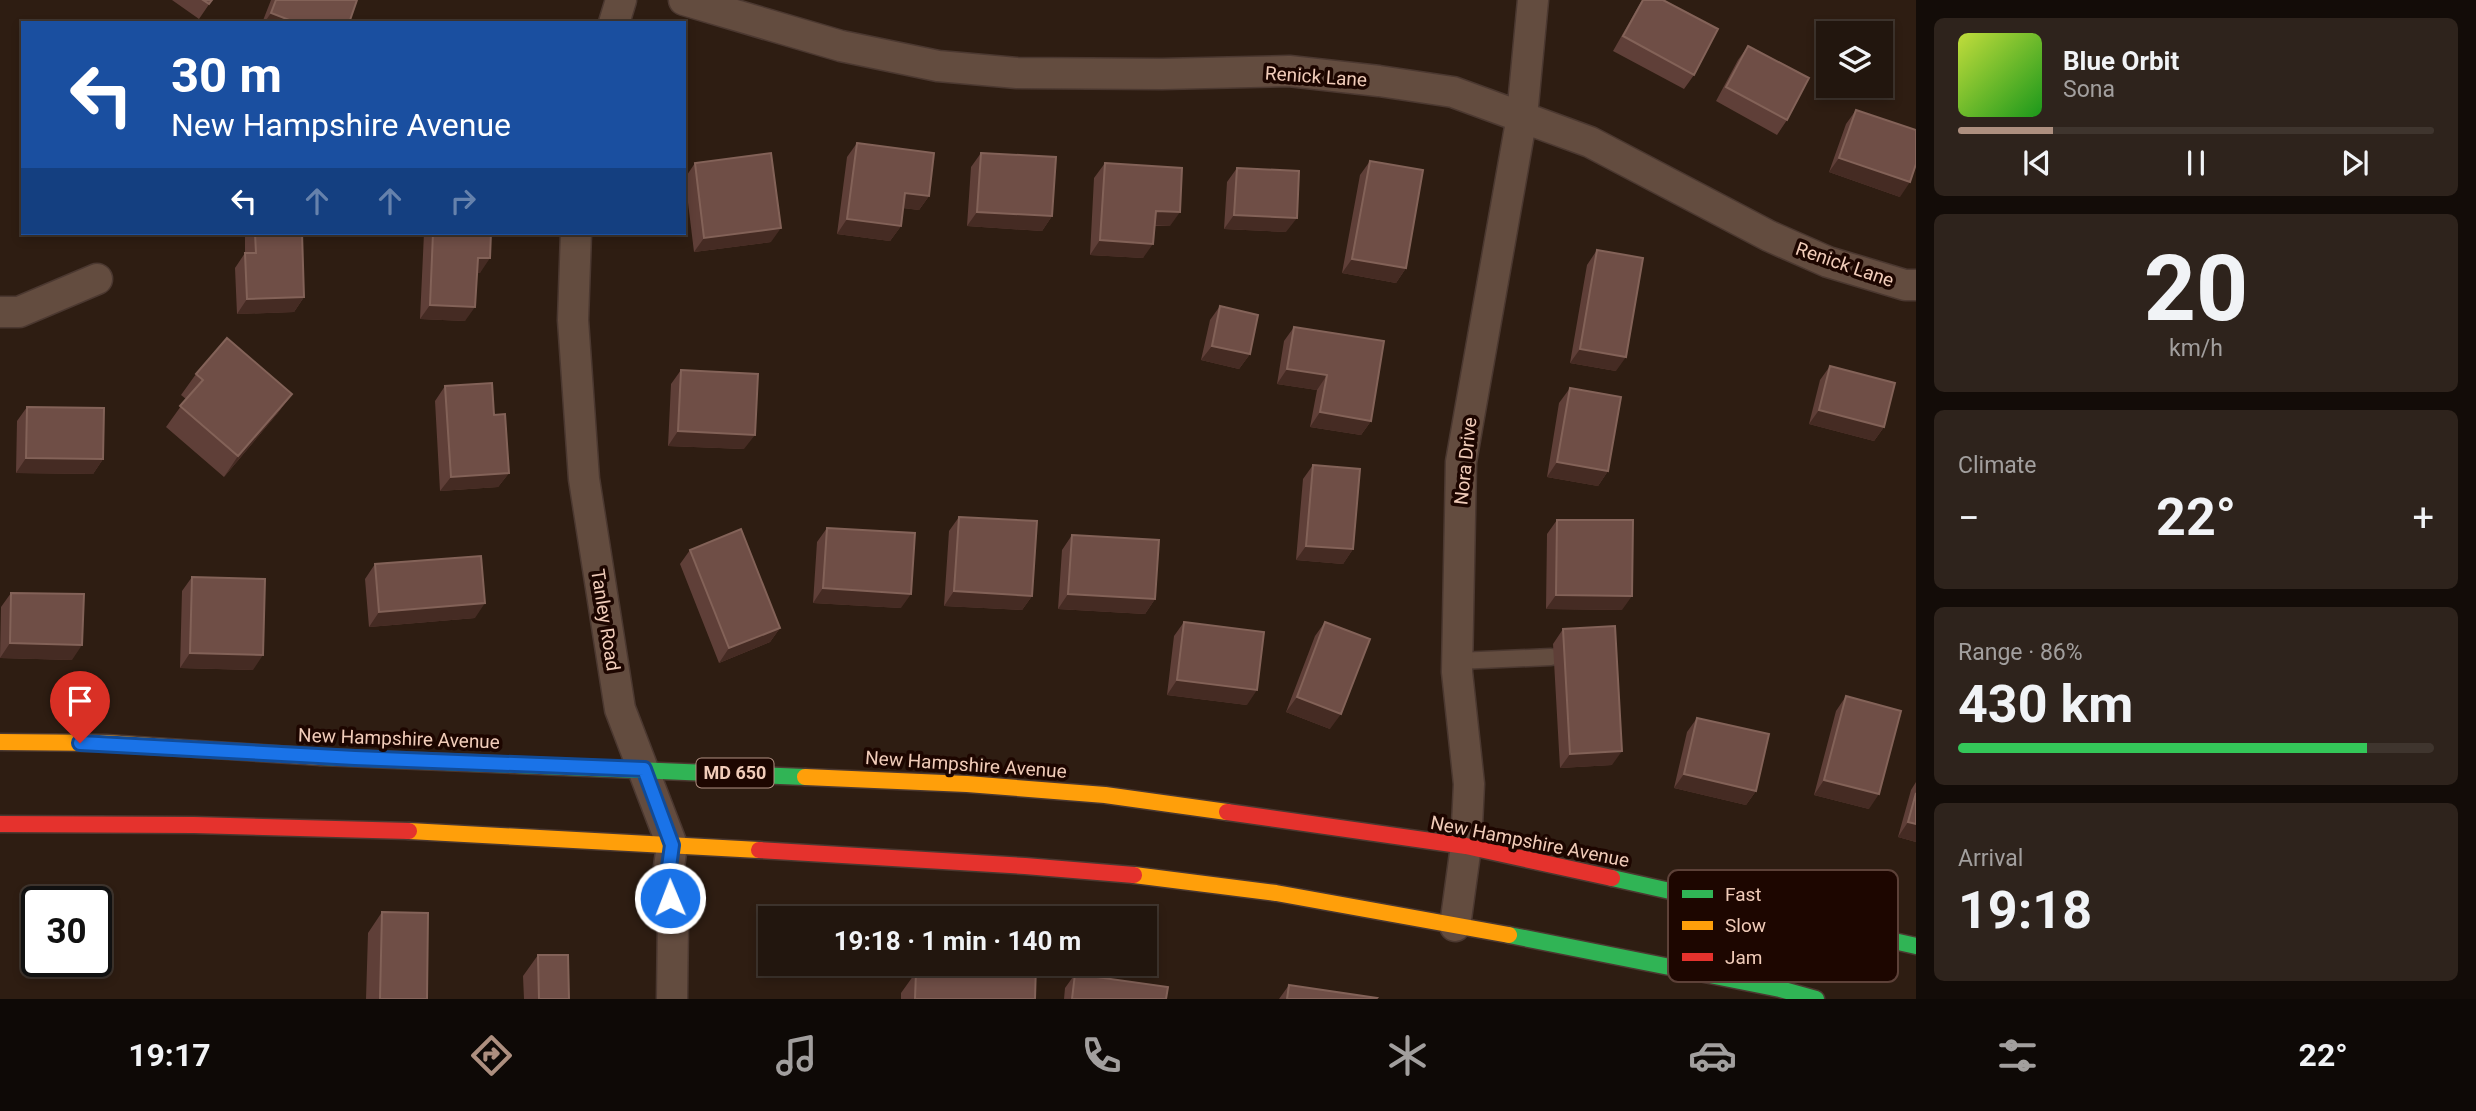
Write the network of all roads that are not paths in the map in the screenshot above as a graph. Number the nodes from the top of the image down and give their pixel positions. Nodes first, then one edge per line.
1 (621, 0) edge
2 (684, 0) edge
3 (1533, 0) edge
4 (615, 21) edge
5 (1522, 116) junction
6 (576, 235) edge
7 (97, 279) dead end
8 (1916, 285) edge
9 (0, 312) edge
10 (1551, 657) dead end
11 (1457, 661) junction
12 (0, 742) edge
13 (644, 769) junction
14 (0, 824) edge
15 (672, 845) junction
16 (1466, 846) junction
17 (1668, 891) edge
18 (1455, 926) junction
19 (1898, 942) edge
20 (1916, 946) edge
21 (1668, 967) edge
22 (1744, 982) edge
23 (672, 999) edge
24 (1816, 999) edge

1 - 4 street
2 - 5 street, Renick Lane
3 - 5 street, Nora Drive
5 - 8 street, Renick Lane
5 - 11 street, Nora Drive
6 - 13 street, Tanley Road
7 - 9 street
10 - 11 lane
11 - 16 street, Nora Drive
12 - 13 main road, New Hampshire Avenue / MD 650
13 - 15 street, Tanley Road
13 - 16 main road, New Hampshire Avenue / MD 650
14 - 15 main road
15 - 18 main road
15 - 23 street, Tanley Road
16 - 17 main road, New Hampshire Avenue / MD 650
16 - 18 street, Nora Drive
18 - 21 main road
19 - 20 main road, New Hampshire Avenue / MD 650
22 - 24 main road

